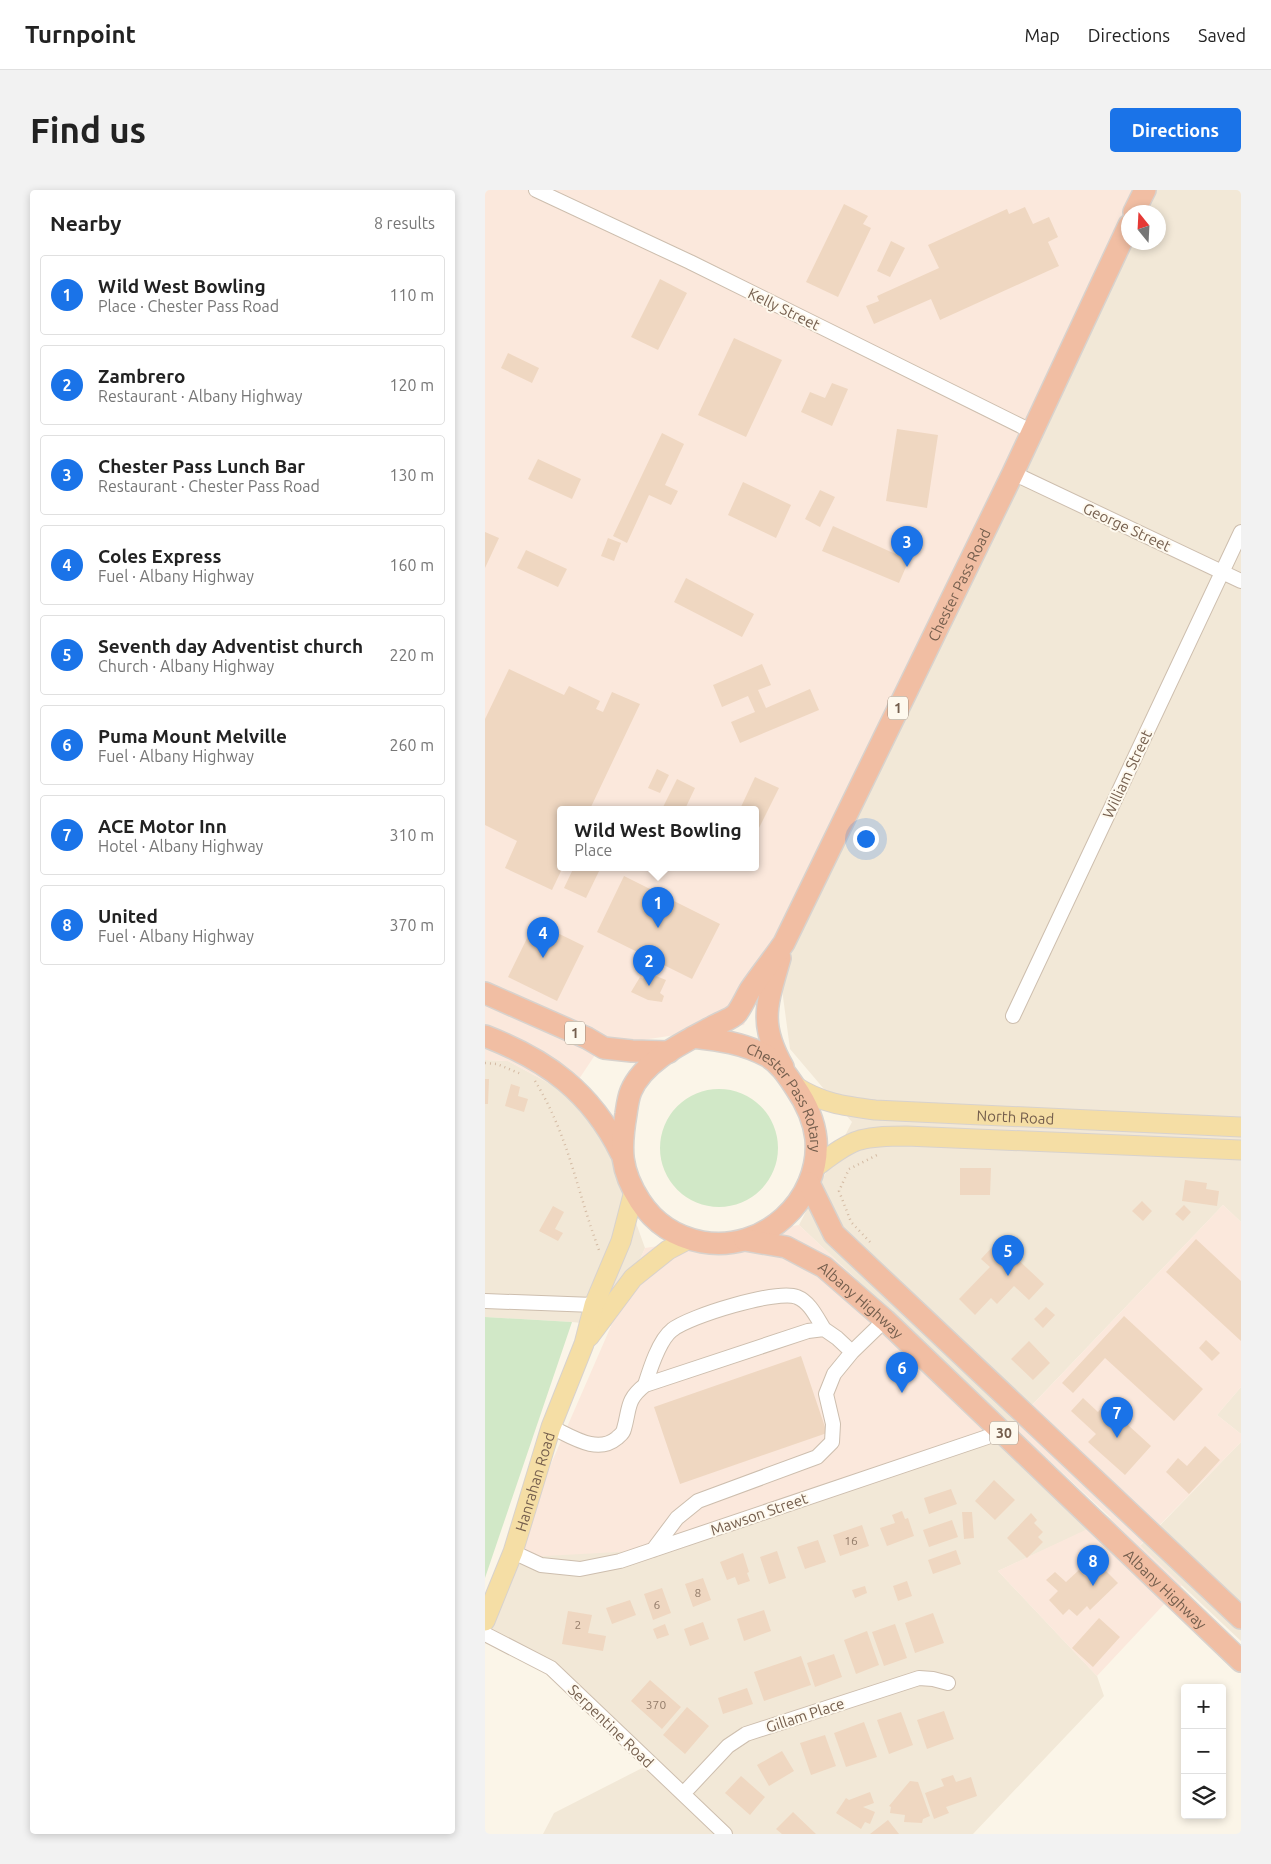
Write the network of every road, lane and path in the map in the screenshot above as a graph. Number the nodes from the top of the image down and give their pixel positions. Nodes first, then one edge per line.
1 (536, 190) edge
2 (1145, 190) edge
3 (1138, 205) edge
4 (1121, 242) edge
5 (1031, 431) junction
6 (1013, 473) junction
7 (1241, 532) edge
8 (1223, 572) junction
9 (1241, 582) edge
10 (784, 943) junction
11 (485, 993) edge
12 (1013, 1016) dead end
13 (485, 1036) edge
14 (693, 1037) junction
15 (485, 1045) edge
16 (511, 1046) junction
17 (669, 1052) junction
18 (485, 1063) edge
19 (525, 1075) dead end
20 (790, 1078) junction
21 (533, 1079) dead end
22 (1241, 1126) edge
23 (1241, 1150) edge
24 (883, 1152) dead end
25 (621, 1153) junction
26 (811, 1176) junction
27 (633, 1191) junction
28 (689, 1239) junction
29 (745, 1240) junction
30 (871, 1243) dead end
31 (600, 1252) dead end
32 (485, 1301) edge
33 (593, 1304) junction
34 (885, 1320) junction
35 (824, 1329) junction
36 (584, 1344) junction
37 (852, 1352) junction
38 (645, 1385) junction
39 (551, 1427) junction
40 (1002, 1432) junction
41 (653, 1550) junction
42 (513, 1552) junction
43 (1241, 1618) edge
44 (485, 1621) edge
45 (485, 1634) edge
46 (1241, 1661) edge
47 (948, 1683) dead end
48 (683, 1794) junction
49 (725, 1834) edge

1 - 5 street, Kelly Street
2 - 3 highway
4 - 5 highway, Chester Pass Road / 1
5 - 6 highway, Chester Pass Road / 1
6 - 8 street, George Street
6 - 10 highway, Chester Pass Road / 1
7 - 8 street, William Street
8 - 9 street, George Street
8 - 12 street, William Street
10 - 14 highway, Chester Pass Road / 1
10 - 20 highway, Chester Pass Road / 1
11 - 17 highway, 1
13 - 16 highway
14 - 17 highway, Chester Pass Rotary / 1
14 - 20 highway, Chester Pass Rotary / 1
15 - 16 highway, 1
16 - 25 highway, 1
17 - 25 highway, Chester Pass Rotary / 1
18 - 19 path
20 - 22 main road, North Road
20 - 26 highway, Chester Pass Rotary / 1
21 - 31 path
23 - 26 main road, North Road
24 - 30 path
25 - 27 highway, Chester Pass Rotary / 1
26 - 29 highway, Chester Pass Rotary / 1
26 - 43 highway, Albany Highway / 30
27 - 28 highway, Chester Pass Rotary / 1
27 - 33 main road, Hanrahan Road
28 - 29 highway, Chester Pass Rotary / 1
28 - 36 main road, Hanrahan Road
29 - 34 highway, Albany Highway / 30
32 - 33 street
33 - 36 main road, Hanrahan Road
34 - 37 street
34 - 40 highway, Albany Highway / 30
35 - 37 street
35 - 38 street
35 - 38 street
36 - 39 main road, Hanrahan Road
37 - 41 street
38 - 39 street
39 - 42 main road, Hanrahan Road
40 - 41 street, Mawson Street
40 - 46 highway, Albany Highway / 30
41 - 42 street, Mawson Street
42 - 44 main road, Hanrahan Road
45 - 48 street, Serpentine Road
47 - 48 street, Gillam Place
48 - 49 street, Serpentine Road

